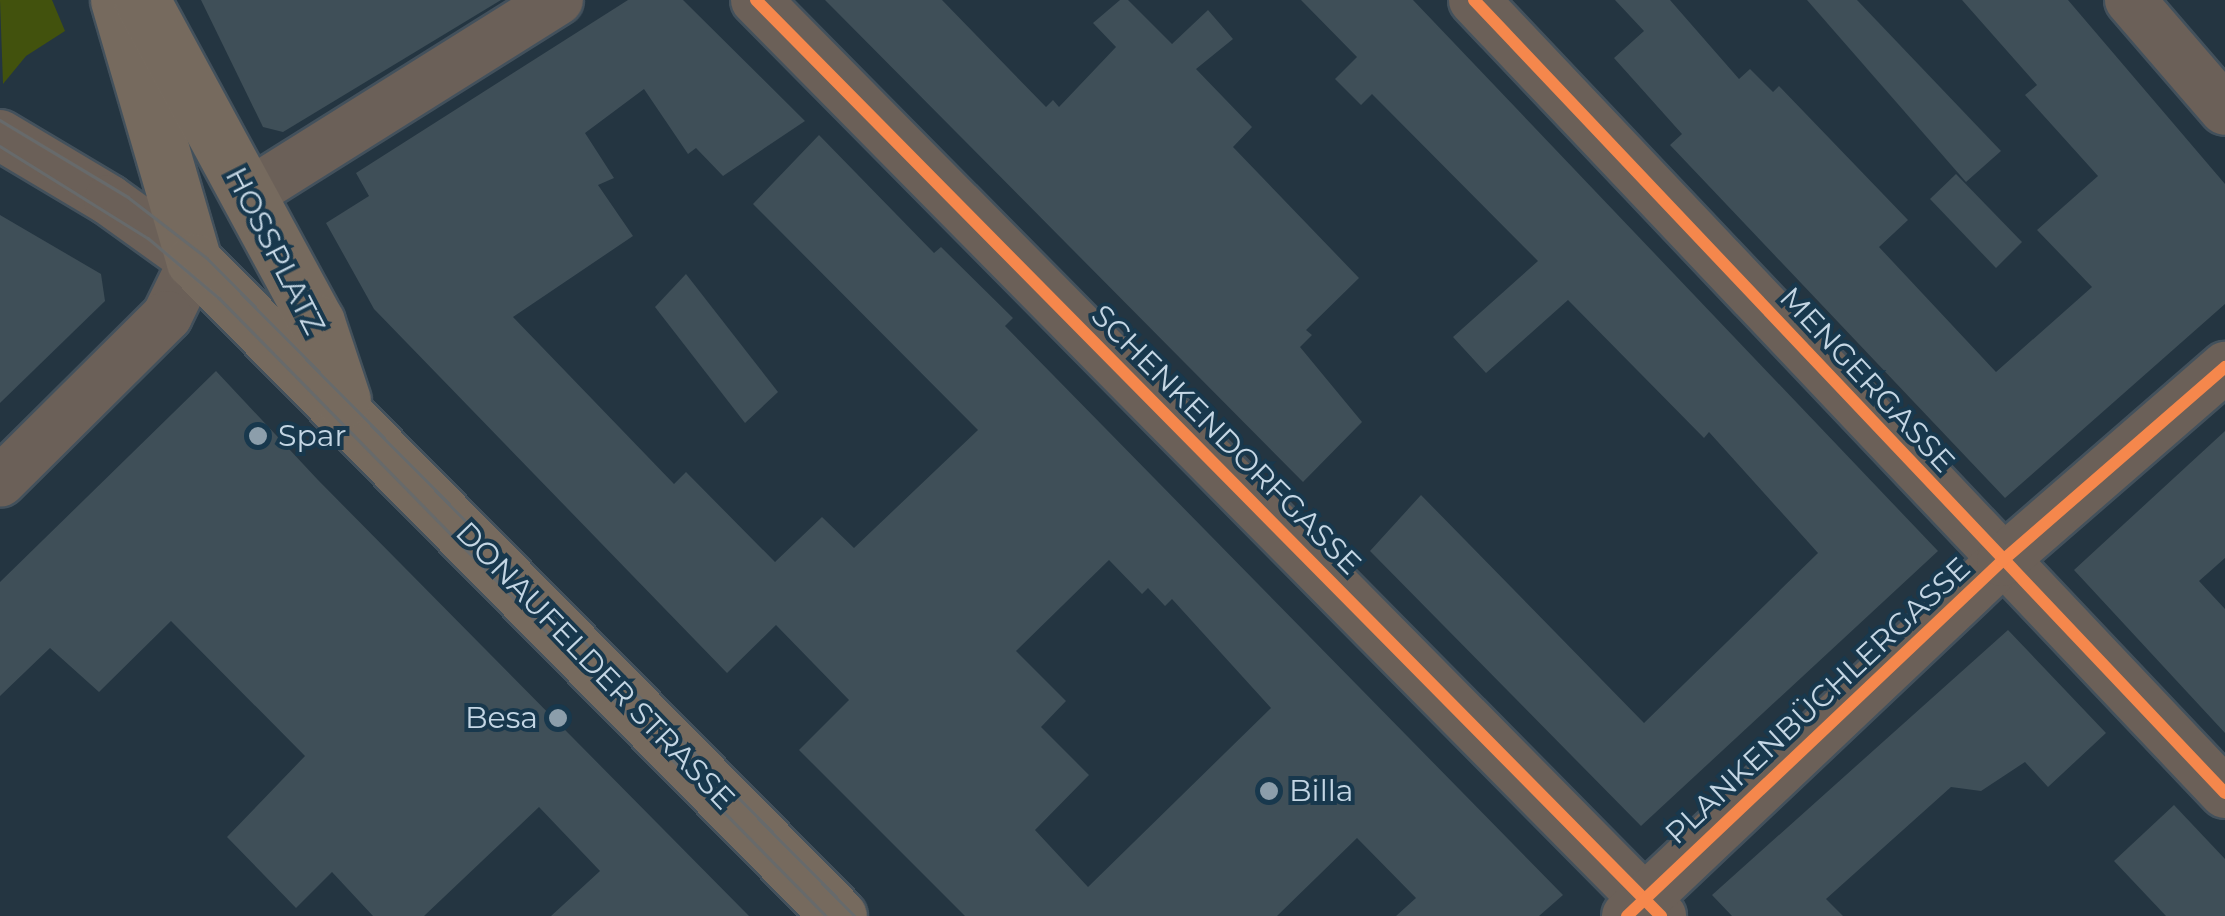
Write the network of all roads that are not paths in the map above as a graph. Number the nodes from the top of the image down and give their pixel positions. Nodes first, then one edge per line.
1 (118, 0) edge
2 (142, 0) edge
3 (558, 0) edge
4 (756, 0) edge
5 (1474, 0) edge
6 (2130, 0) edge
7 (2225, 110) edge
8 (0, 135) edge
9 (248, 195) junction
10 (194, 261) junction
11 (2225, 367) edge
12 (351, 416) junction
13 (0, 482) edge
14 (2002, 561) junction
15 (2225, 793) edge
16 (1645, 911) edge
17 (839, 916) edge

1 - 10 main road, HOSSPLATZ
2 - 9 main road, HOSSPLATZ
3 - 9 street
4 - 16 street, SCHENKENDORFGASSE
5 - 14 street, MENGERGASSE
6 - 7 street
8 - 10 street, HOSSPLATZ
9 - 12 main road, HOSSPLATZ
10 - 12 main road, HOSSPLATZ
10 - 13 street
11 - 14 street, PLANKENBÜCHLERGASSE
12 - 17 main road, DONAUFELDER STRASSE
14 - 15 street, MENGERGASSE
14 - 16 street, PLANKENBÜCHLERGASSE

